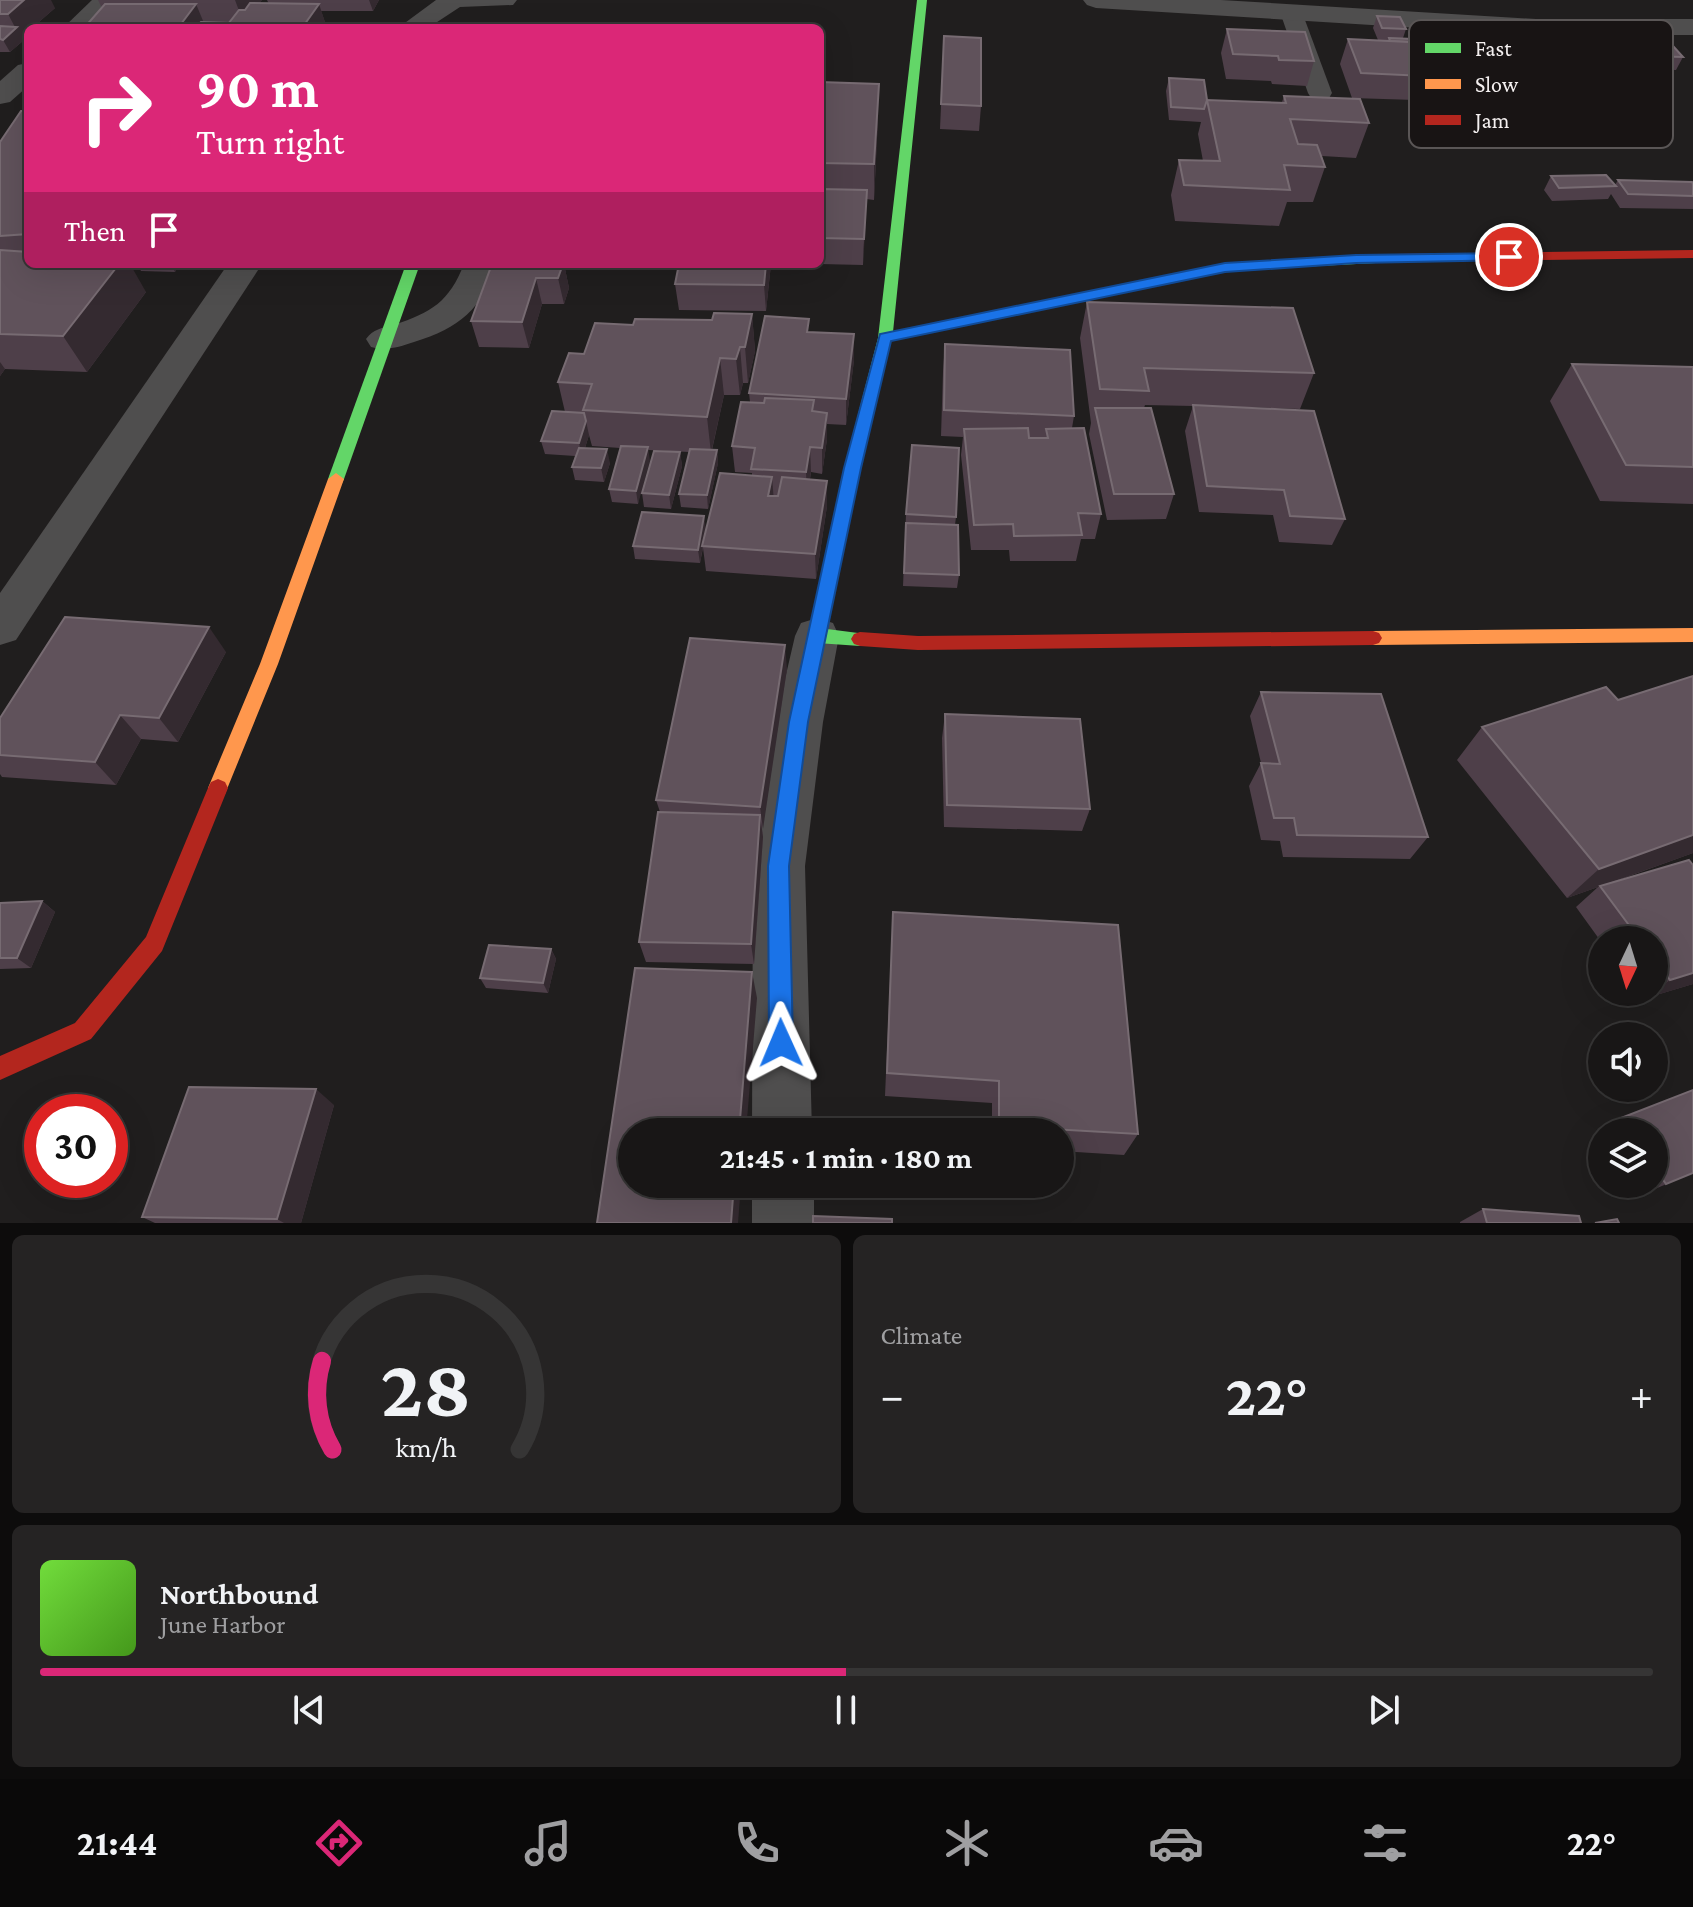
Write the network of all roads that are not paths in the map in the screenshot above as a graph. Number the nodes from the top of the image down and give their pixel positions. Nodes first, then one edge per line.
1 (107, 0) edge
2 (453, 0) edge
3 (463, 0) edge
4 (504, 0) edge
5 (514, 0) edge
6 (922, 0) edge
7 (1096, 0) edge
8 (1254, 5) edge
9 (1291, 12) junction
10 (1422, 20) edge
11 (80, 24) edge
12 (417, 24) edge
13 (505, 24) edge
14 (24, 75) edge
15 (1320, 93) dead end
16 (0, 96) edge
17 (1693, 254) edge
18 (242, 268) edge
19 (411, 268) edge
20 (479, 268) edge
21 (885, 338) junction
22 (384, 339) junction
23 (0, 628) edge
24 (1693, 635) edge
25 (817, 636) junction
26 (0, 1068) edge
27 (782, 1118) edge
28 (783, 1198) edge
29 (783, 1223) edge

1 - 11 street
2 - 12 street
3 - 4 street
5 - 13 street
6 - 21 street
7 - 8 street
8 - 9 street
9 - 10 street
9 - 15 lane
14 - 16 street
17 - 21 street
18 - 23 street
19 - 22 street
20 - 22 street
21 - 25 street
22 - 26 street
24 - 25 street
25 - 27 street
28 - 29 street

